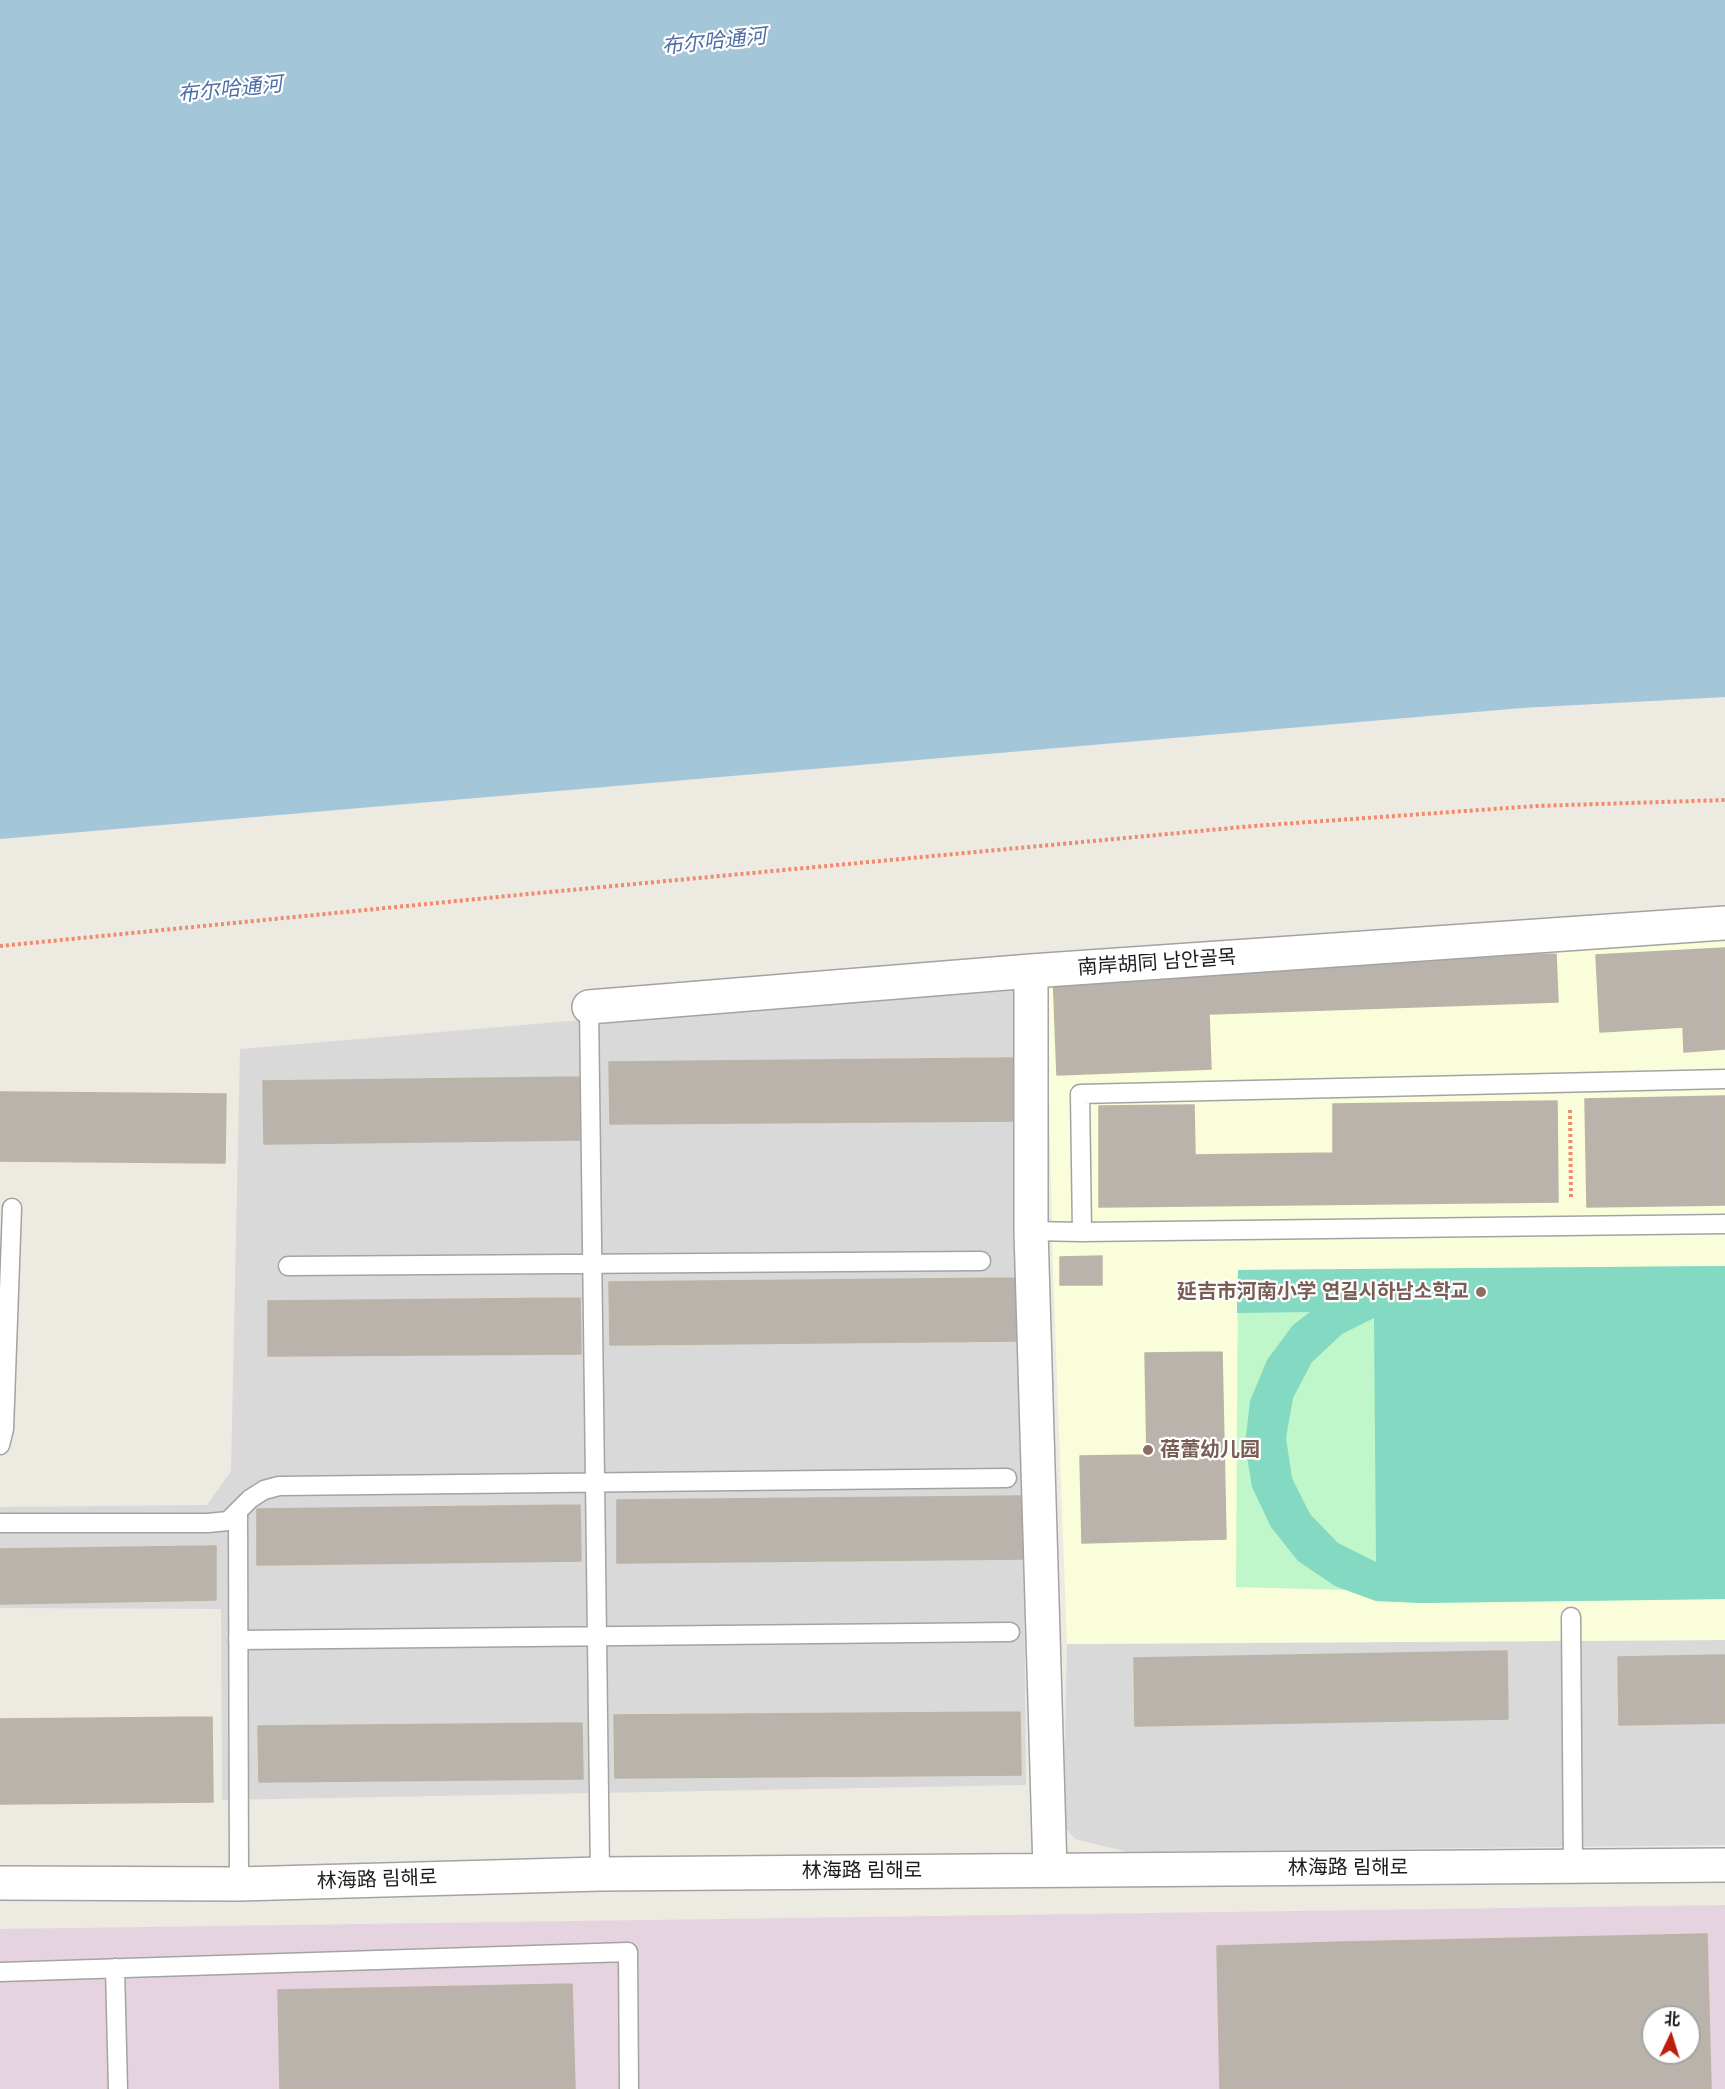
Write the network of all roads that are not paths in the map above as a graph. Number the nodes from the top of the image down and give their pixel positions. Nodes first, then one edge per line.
1 (1725, 923) edge
2 (1032, 972) junction
3 (589, 1007) joint
4 (1725, 1079) edge
5 (12, 1208) dead end
6 (1725, 1224) edge
7 (1031, 1231) junction
8 (1082, 1232) junction
9 (981, 1261) dead end
10 (592, 1263) junction
11 (288, 1266) dead end
12 (0, 1445) edge
13 (1007, 1478) dead end
14 (595, 1482) junction
15 (237, 1511) junction
16 (0, 1523) edge
17 (1571, 1617) dead end
18 (1010, 1632) dead end
19 (597, 1637) junction
20 (238, 1640) junction
21 (1725, 1865) edge
22 (1573, 1866) junction
23 (1050, 1870) junction
24 (600, 1874) junction
25 (0, 1883) edge
26 (239, 1884) junction
27 (116, 1968) junction
28 (0, 1972) edge
29 (118, 2089) edge
30 (629, 2089) edge

1 - 2 street, 南岸胡同 남안골목
2 - 3 street, 南岸胡同 남안골목
2 - 7 street
3 - 10 lane
4 - 8 lane
5 - 12 lane
6 - 8 lane
7 - 8 lane
7 - 23 street
9 - 10 lane
10 - 11 lane
10 - 14 lane
13 - 14 lane
14 - 15 lane
14 - 19 lane
15 - 16 lane
15 - 20 lane
17 - 22 lane
18 - 19 lane
19 - 20 lane
19 - 24 lane
20 - 26 lane
21 - 22 street, 林海路 림해로
22 - 23 street, 林海路 림해로
23 - 24 street, 林海路 림해로
24 - 26 street, 林海路 림해로
25 - 26 street, 林海路 림해로
27 - 28 lane
27 - 29 lane
27 - 30 lane

